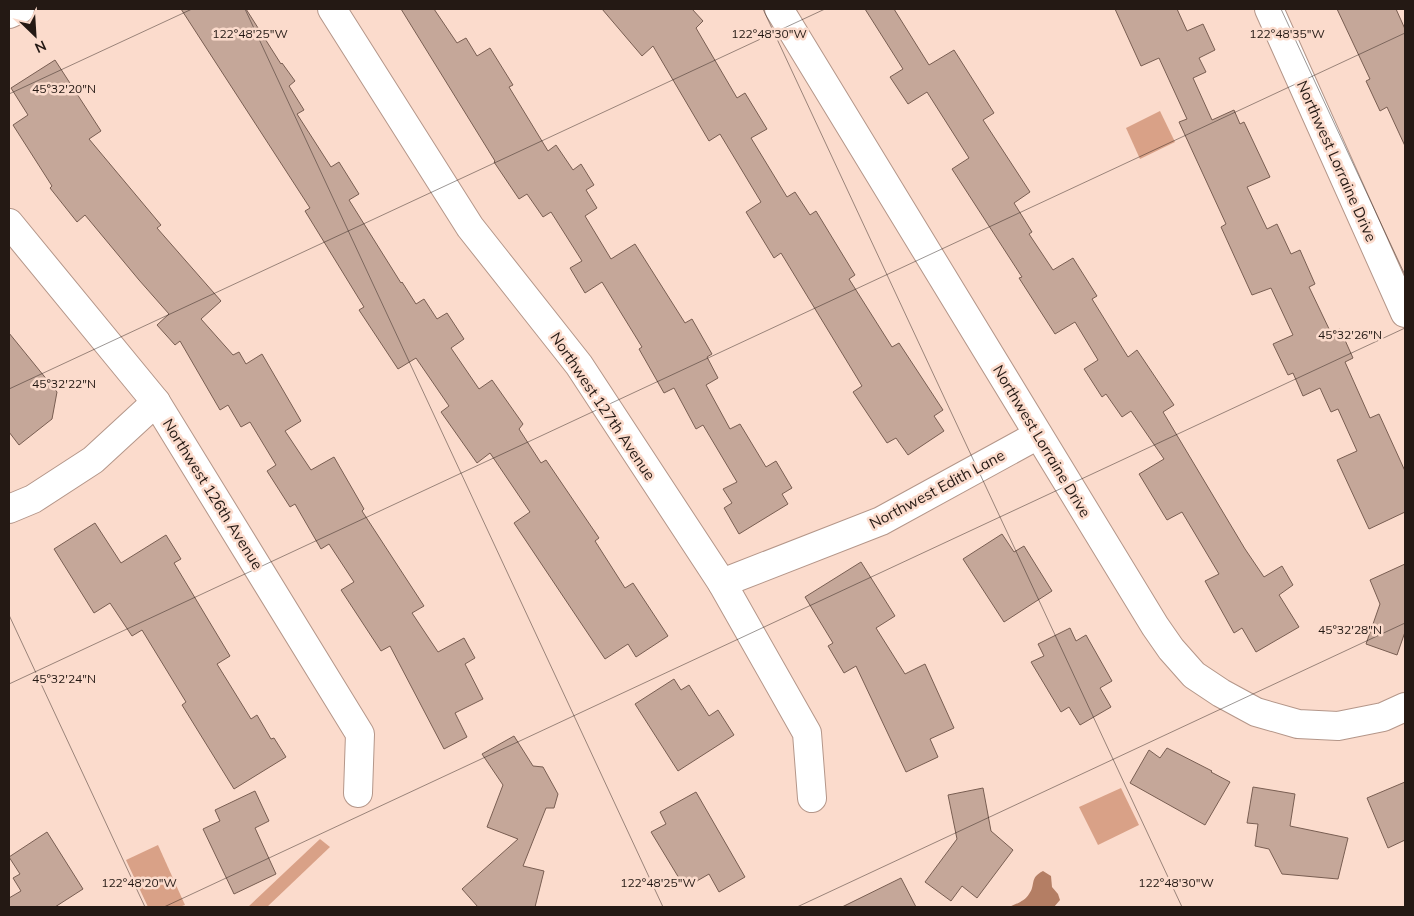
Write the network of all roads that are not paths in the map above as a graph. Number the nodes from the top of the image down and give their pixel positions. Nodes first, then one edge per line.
1 (20, 9) edge
2 (332, 9) edge
3 (779, 9) edge
4 (1269, 9) edge
5 (9, 14) edge
6 (9, 223) edge
7 (1405, 313) edge
8 (156, 402) junction
9 (1038, 435) junction
10 (9, 508) edge
11 (722, 583) junction
12 (1405, 706) edge
13 (358, 792) dead end
14 (812, 798) dead end

1 - 5 street
2 - 11 street, Northwest 127th Avenue
3 - 9 street, Northwest Lorraine Drive
4 - 7 street, Northwest Lorraine Drive
6 - 8 street, Northwest 126th Avenue
8 - 10 street
8 - 13 street, Northwest 126th Avenue
9 - 11 street, Northwest Edith Lane
9 - 12 street, Northwest Lorraine Drive
11 - 14 street, Northwest 127th Avenue

